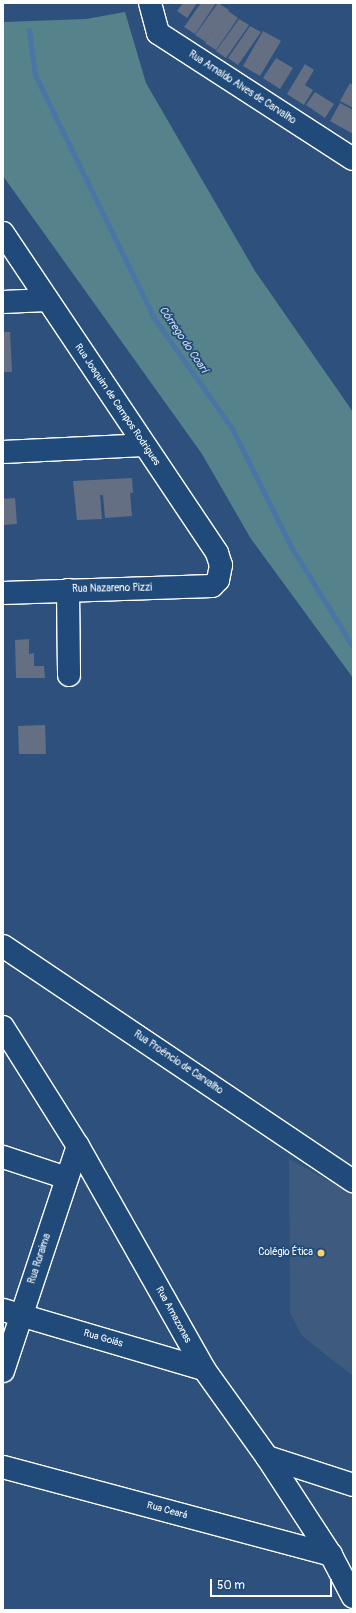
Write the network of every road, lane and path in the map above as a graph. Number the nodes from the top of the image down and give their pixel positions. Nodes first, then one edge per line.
1 (150, 3) edge
2 (353, 159) edge
3 (3, 233) edge
4 (47, 300) junction
5 (3, 302) edge
6 (144, 445) junction
7 (3, 452) edge
8 (218, 580) joint
9 (68, 590) junction
10 (3, 593) edge
11 (69, 675) dead end
12 (3, 946) edge
13 (3, 1027) edge
14 (78, 1146) junction
15 (3, 1157) edge
16 (67, 1178) junction
17 (353, 1181) edge
18 (12, 1312) edge
19 (204, 1369) junction
20 (3, 1371) edge
21 (267, 1456) junction
22 (3, 1467) edge
23 (353, 1485) edge
24 (331, 1555) junction
25 (353, 1597) edge

1 - 2 street, Rua Arnaldo Alves de Carvalho
3 - 4 street, Rua Joaquim de Campos Rodrigues
4 - 5 street
4 - 6 street, Rua Joaquim de Campos Rodrigues
6 - 7 street
6 - 8 street, Rua Joaquim de Campos Rodrigues
8 - 9 street, Rua Nazareno Pizzi
9 - 10 street, Rua Nazareno Pizzi
9 - 11 street
12 - 17 street, Rua Proêncio de Carvalho
13 - 14 street, Rua Amazonas
14 - 16 street, Rua Roraima
14 - 19 street, Rua Amazonas
15 - 16 street
16 - 18 street, Rua Roraima
18 - 19 street, Rua Goiás
18 - 20 street, Rua Roraima
19 - 21 street, Rua Amazonas
21 - 23 street
21 - 24 street, Rua Amazonas
22 - 24 street, Rua Ceará
24 - 25 street, Rua Amazonas

